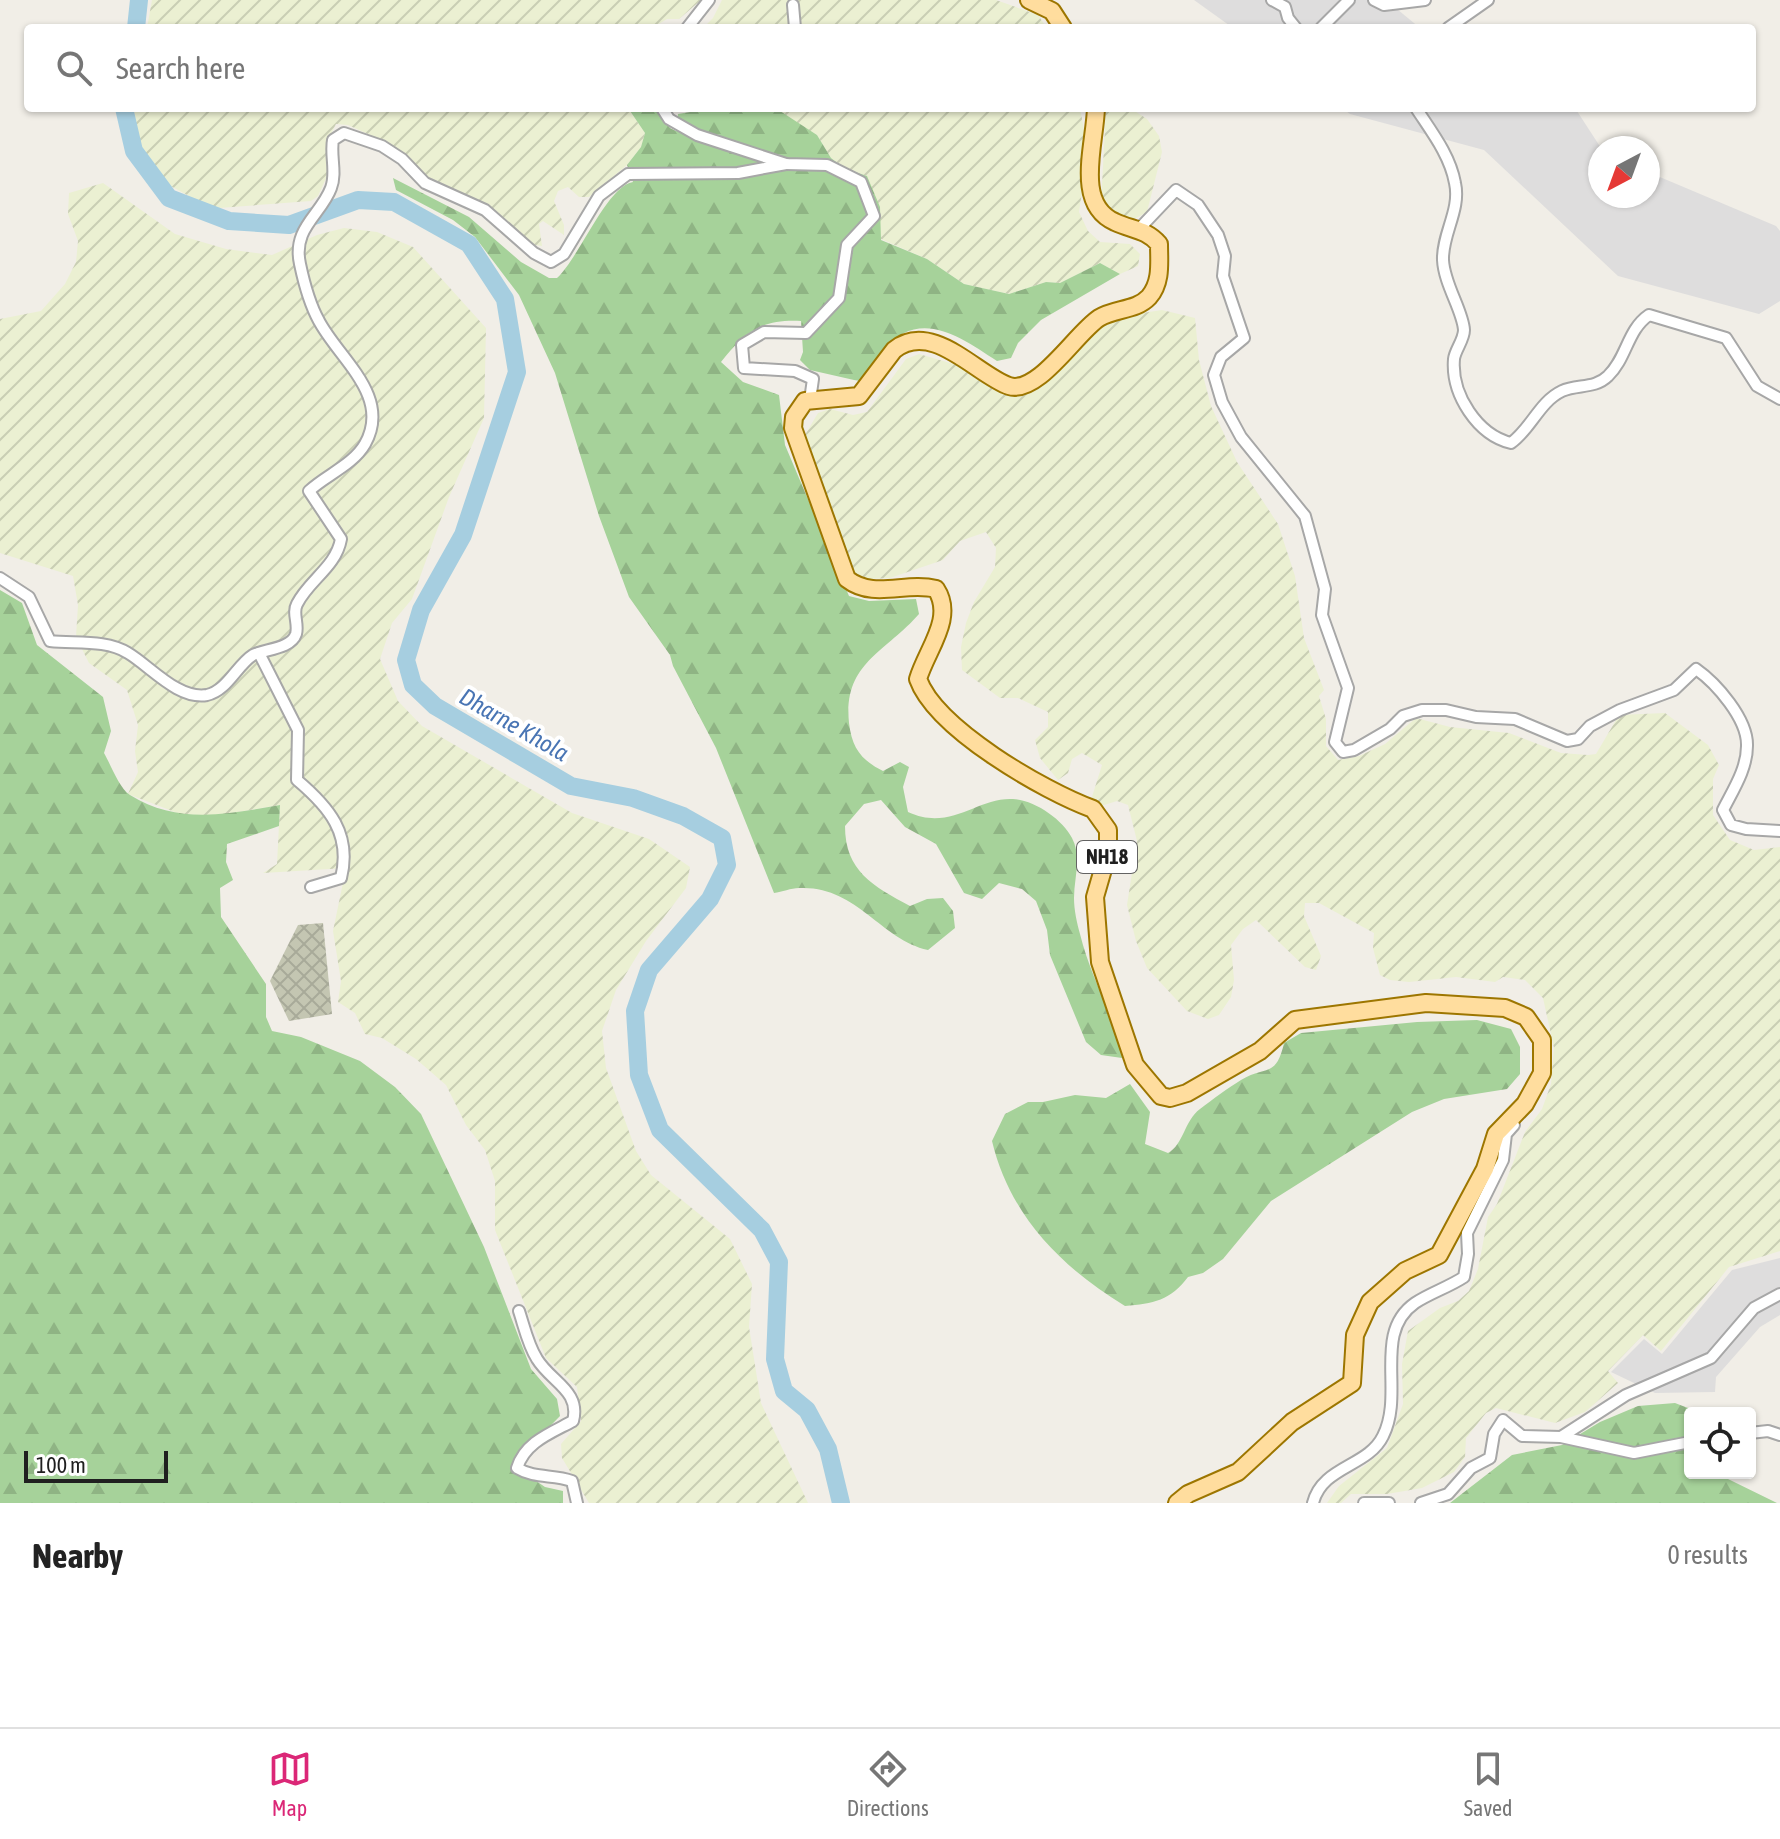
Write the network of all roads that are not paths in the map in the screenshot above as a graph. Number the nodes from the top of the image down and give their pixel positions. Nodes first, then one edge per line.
1 (709, 0) edge
2 (1029, 0) edge
3 (1272, 0) edge
4 (1349, 0) edge
5 (1374, 0) edge
6 (1425, 0) edge
7 (1488, 0) edge
8 (793, 5) dead end
9 (690, 24) edge
10 (795, 24) edge
11 (1060, 24) edge
12 (1293, 24) edge
13 (1325, 24) edge
14 (1454, 24) edge
15 (665, 112) edge
16 (1096, 112) edge
17 (1419, 112) edge
18 (786, 164) junction
19 (1139, 229) junction
20 (1780, 399) edge
21 (810, 400) junction
22 (0, 578) edge
23 (259, 653) junction
24 (1780, 831) edge
25 (311, 887) dead end
26 (1525, 1104) junction
27 (1780, 1294) edge
28 (519, 1311) dead end
29 (1756, 1432) edge
30 (1780, 1435) edge
31 (1561, 1437) junction
32 (1684, 1443) edge
33 (577, 1503) edge
34 (1177, 1503) edge
35 (1313, 1503) edge
36 (1364, 1503) edge
37 (1389, 1503) edge
38 (1421, 1503) edge

1 - 9 street
2 - 11 main road
3 - 12 street
4 - 13 street
5 - 6 street
7 - 14 street
8 - 10 street
15 - 18 street
16 - 19 main road
17 - 20 street
18 - 21 street
18 - 23 street
19 - 21 main road
19 - 24 street
21 - 26 main road, NH18
22 - 23 street
23 - 25 street
26 - 34 main road, NH18
26 - 35 street
27 - 31 street
28 - 33 street
29 - 30 street
31 - 32 street
31 - 38 street
36 - 37 street

